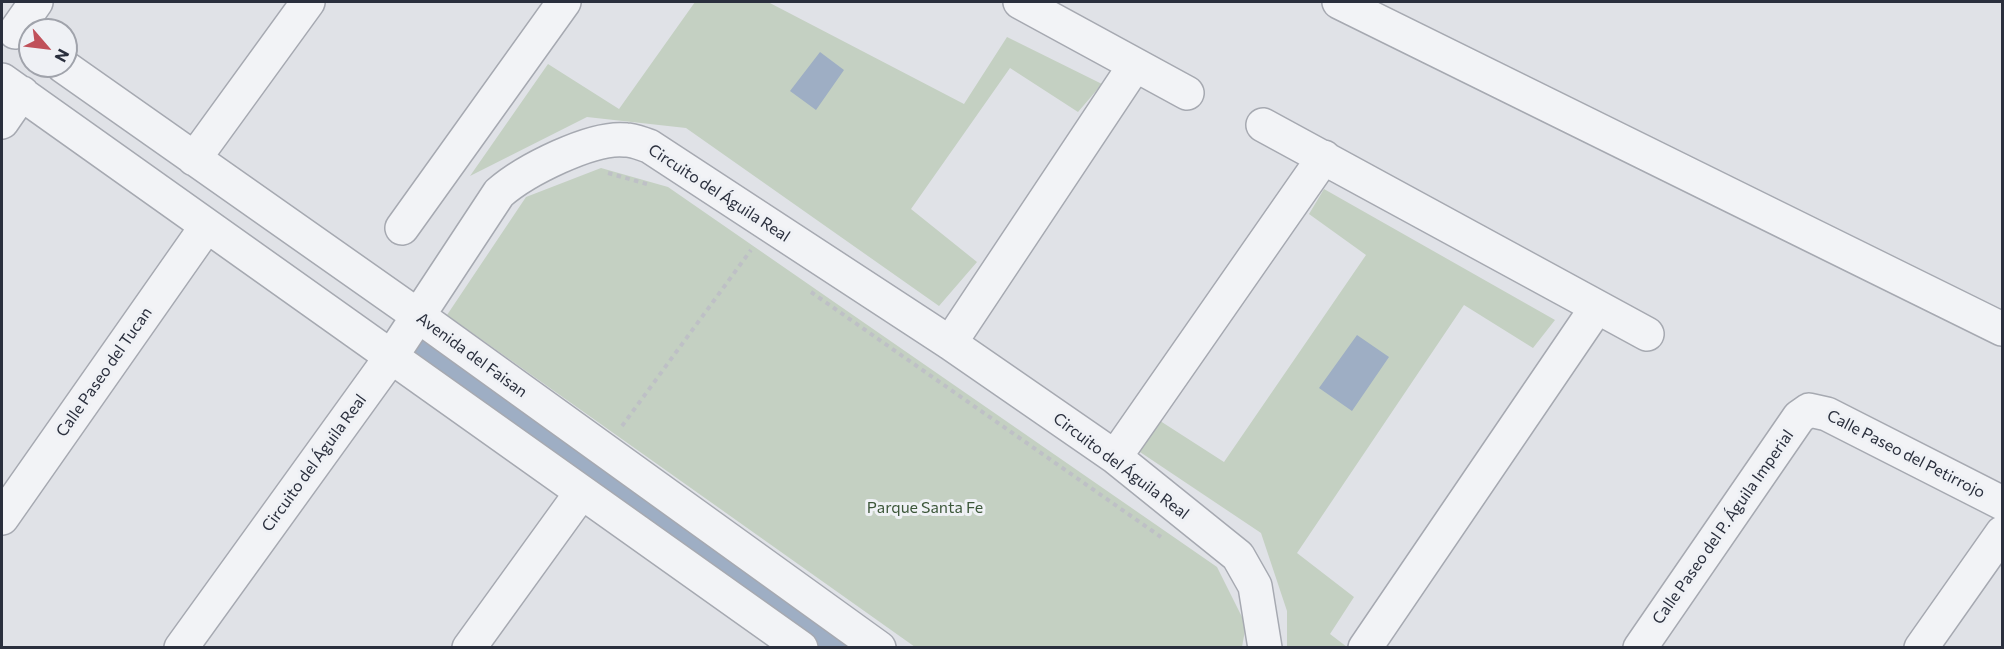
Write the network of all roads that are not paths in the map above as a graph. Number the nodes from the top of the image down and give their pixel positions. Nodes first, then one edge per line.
1 (36, 2) edge
2 (308, 2) edge
3 (564, 2) edge
4 (1020, 2) edge
5 (1339, 2) edge
6 (16, 32) edge
7 (1134, 65) junction
8 (78, 77) edge
9 (12, 87) edge
10 (1187, 93) dead end
11 (2, 122) edge
12 (1263, 125) dead end
13 (1324, 157) junction
14 (194, 159) junction
15 (206, 227) junction
16 (402, 228) dead end
17 (1597, 307) junction
18 (417, 315) junction
19 (2002, 329) edge
20 (1647, 334) dead end
21 (950, 343) junction
22 (390, 357) junction
23 (1809, 410) joint
24 (1115, 457) junction
25 (581, 493) junction
26 (2002, 503) edge
27 (2, 518) edge
28 (2002, 533) edge
29 (763, 637) edge
30 (181, 648) edge
31 (469, 648) edge
32 (801, 648) edge
33 (879, 648) edge
34 (1265, 648) edge
35 (1365, 648) edge
36 (1640, 648) edge
37 (1921, 648) edge

1 - 6 street
2 - 14 street
3 - 16 street
4 - 7 street
5 - 19 street
7 - 10 street
7 - 21 street
8 - 14 street, Avenida del Faisan
9 - 11 street
9 - 15 street
12 - 13 street
13 - 17 street
13 - 24 street
14 - 18 street, Avenida del Faisan
15 - 22 street
15 - 27 street, Calle Paseo del Tucan
17 - 20 street
17 - 35 street
18 - 21 street, Circuito del Águila Real
18 - 22 street, Circuito del Águila Real
18 - 33 street, Avenida del Faisan
21 - 24 street, Circuito del Águila Real
22 - 25 street
22 - 30 street, Circuito del Águila Real
23 - 26 street, Calle Paseo del Petirrojo
23 - 36 street, Calle Paseo del P. Águila Imperial
24 - 34 street, Circuito del Águila Real
25 - 29 street
25 - 31 street
28 - 37 street
29 - 32 street

